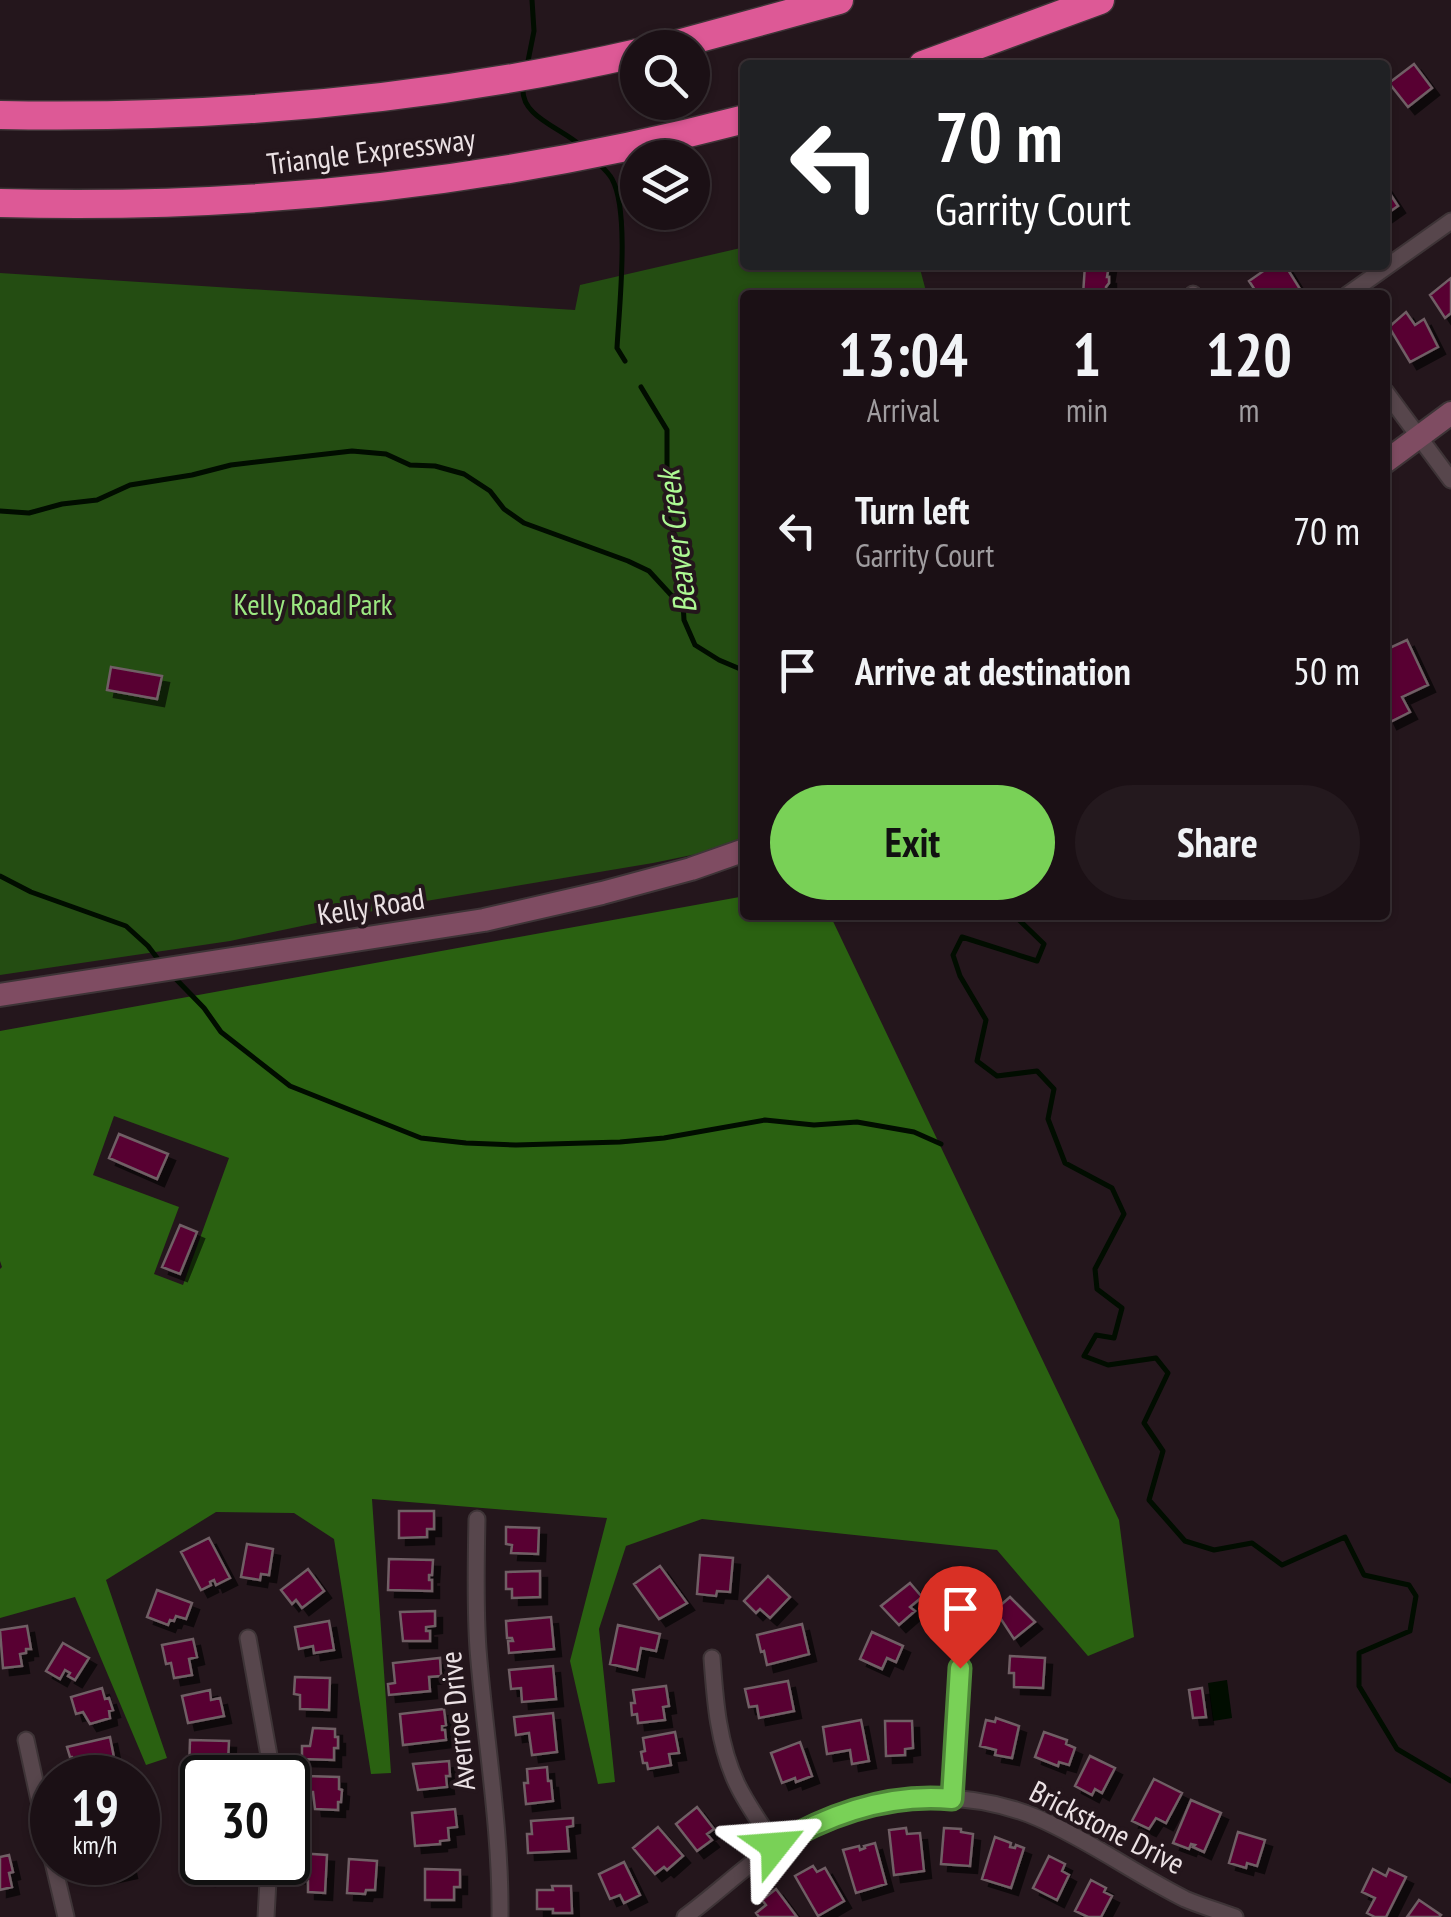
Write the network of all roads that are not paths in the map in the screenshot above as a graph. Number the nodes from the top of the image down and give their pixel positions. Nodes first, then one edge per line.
1 (839, 0) edge
2 (1100, 0) edge
3 (710, 35) edge
4 (620, 57) edge
5 (938, 60) edge
6 (0, 115) edge
7 (740, 120) edge
8 (0, 202) edge
9 (1451, 221) edge
10 (1390, 264) edge
11 (1382, 270) edge
12 (1354, 290) edge
13 (1390, 398) edge
14 (1451, 413) edge
15 (1419, 436) junction
16 (1390, 458) edge
17 (1451, 480) edge
18 (740, 852) edge
19 (0, 995) edge
20 (477, 1519) dead end
21 (248, 1638) dead end
22 (712, 1658) dead end
23 (960, 1668) dead end
24 (26, 1740) dead end
25 (269, 1755) edge
26 (30, 1758) edge
27 (952, 1799) junction
28 (775, 1846) junction
29 (59, 1885) edge
30 (268, 1885) edge
31 (66, 1917) edge
32 (266, 1917) edge
33 (500, 1917) edge
34 (685, 1917) edge
35 (1235, 1917) edge

1 - 3 highway
2 - 5 highway
4 - 6 highway, Triangle Expressway
7 - 8 highway, Triangle Expressway
9 - 10 street
11 - 12 street
13 - 15 street
14 - 15 street
15 - 16 street
15 - 17 street
18 - 19 street, Kelly Road
20 - 33 street, Averroe Drive
21 - 25 street
22 - 28 street
23 - 27 street
24 - 26 street
27 - 28 street, Brickstone Drive
27 - 35 street, Brickstone Drive
28 - 34 street, Brickstone Drive
29 - 31 street
30 - 32 street

